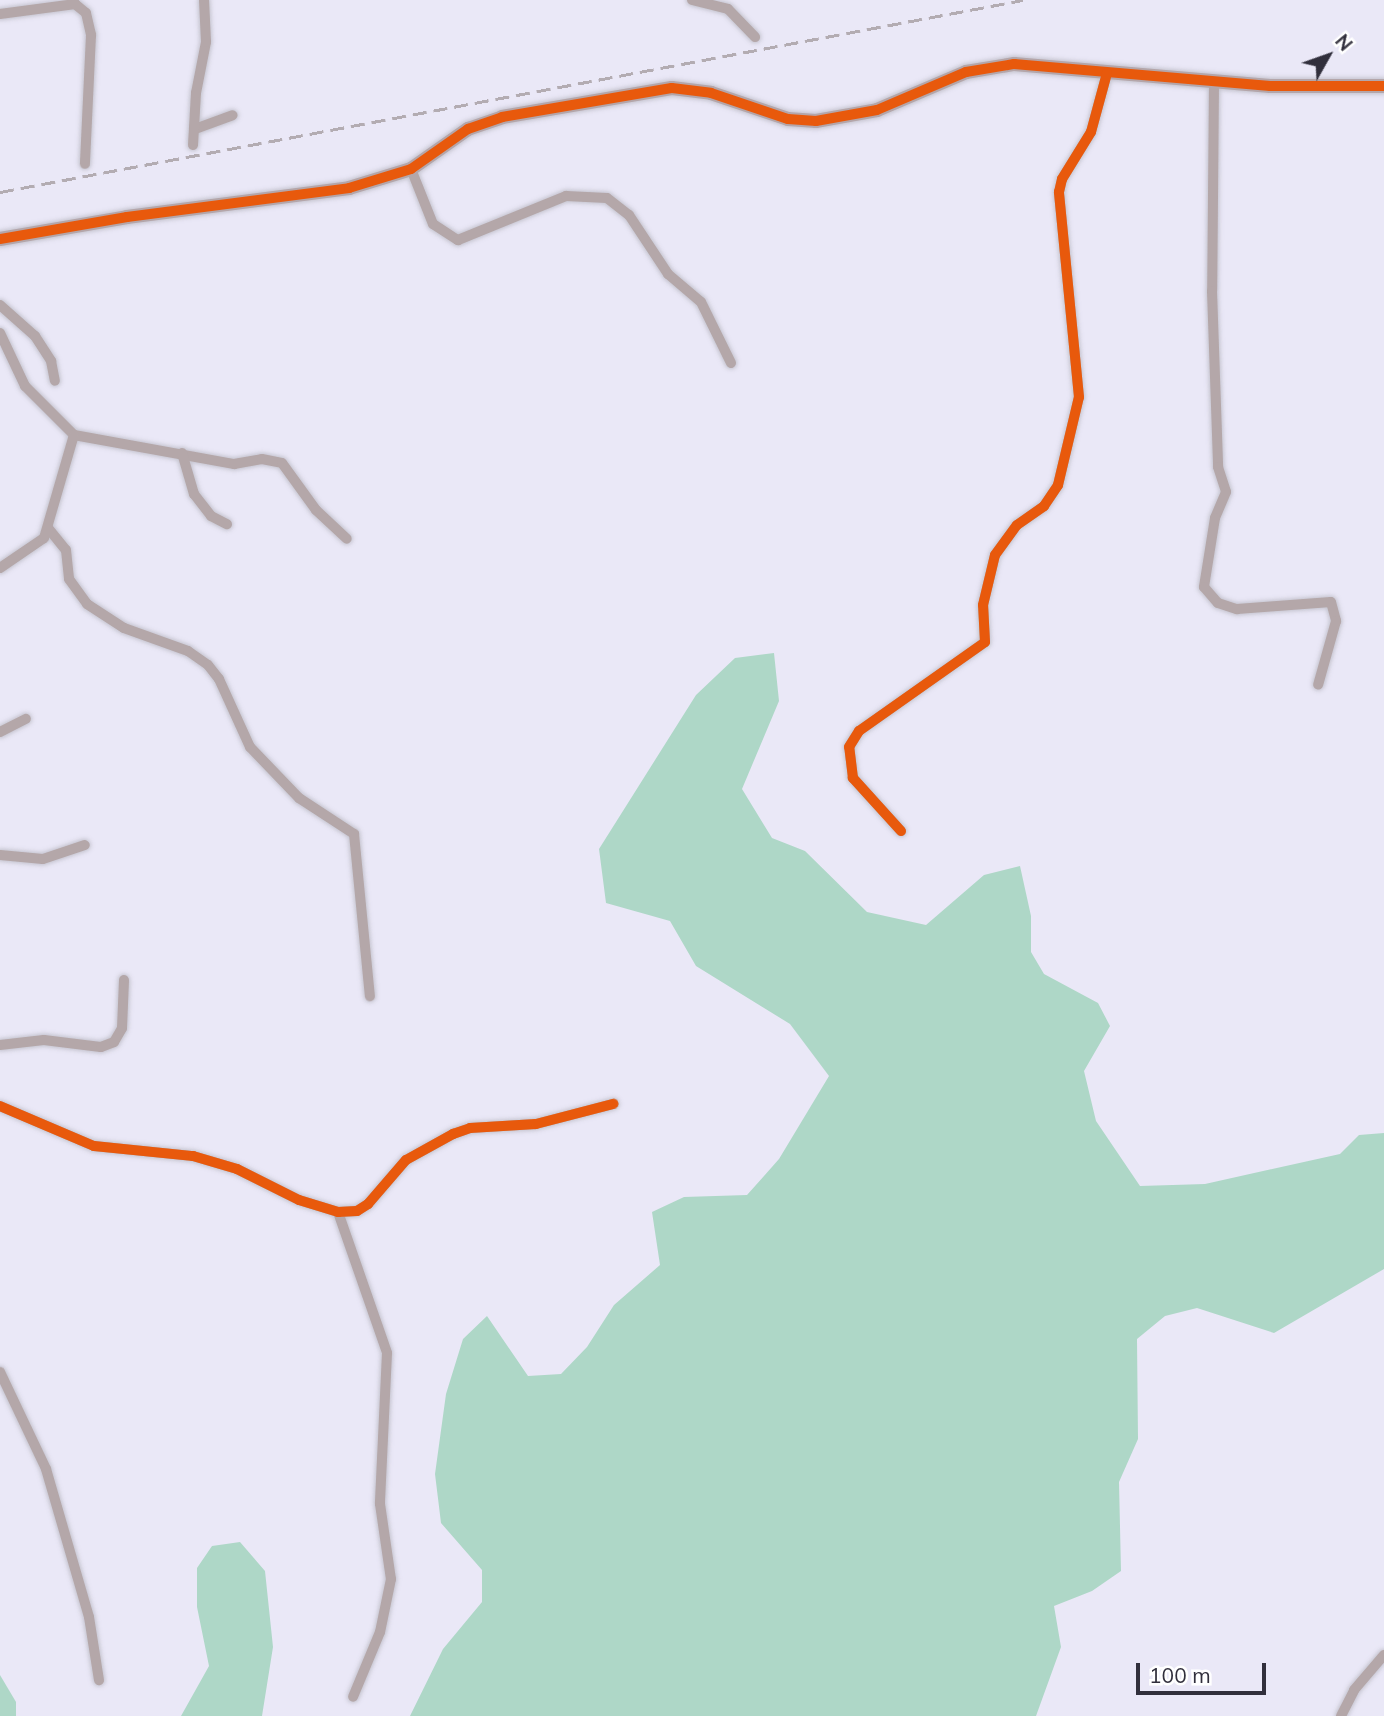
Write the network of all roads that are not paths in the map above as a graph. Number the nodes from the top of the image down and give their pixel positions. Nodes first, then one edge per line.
1 (204, 0) edge
2 (692, 0) edge
3 (0, 14) edge
4 (755, 37) dead end
5 (1107, 73) junction
6 (1214, 82) junction
7 (1384, 86) edge
8 (233, 115) dead end
9 (195, 129) junction
10 (193, 145) dead end
11 (85, 164) dead end
12 (411, 169) junction
13 (0, 239) edge
14 (0, 304) edge
15 (0, 333) edge
16 (731, 363) dead end
17 (55, 381) dead end
18 (74, 435) junction
19 (182, 453) junction
20 (228, 524) dead end
21 (48, 527) junction
22 (347, 540) dead end
23 (0, 568) edge
24 (1318, 684) dead end
25 (26, 719) dead end
26 (0, 732) edge
27 (901, 831) dead end
28 (85, 845) dead end
29 (0, 855) edge
30 (124, 980) dead end
31 (370, 996) dead end
32 (0, 1045) edge
33 (613, 1104) dead end
34 (0, 1106) edge
35 (338, 1212) junction
36 (0, 1372) edge
37 (1384, 1655) edge
38 (99, 1680) dead end
39 (353, 1697) dead end
40 (1341, 1716) edge

1 - 9 street
2 - 4 street
3 - 11 street
5 - 6 street
5 - 12 street
5 - 27 street
6 - 7 street
6 - 24 street
8 - 9 street
9 - 10 street
12 - 13 street
12 - 16 street
14 - 17 street
15 - 18 street
18 - 19 street
18 - 21 street
19 - 20 street
19 - 22 street
21 - 23 street
21 - 31 street
25 - 26 street
28 - 29 street
30 - 32 street
33 - 35 street
34 - 35 street
35 - 39 street
36 - 38 street
37 - 40 street

